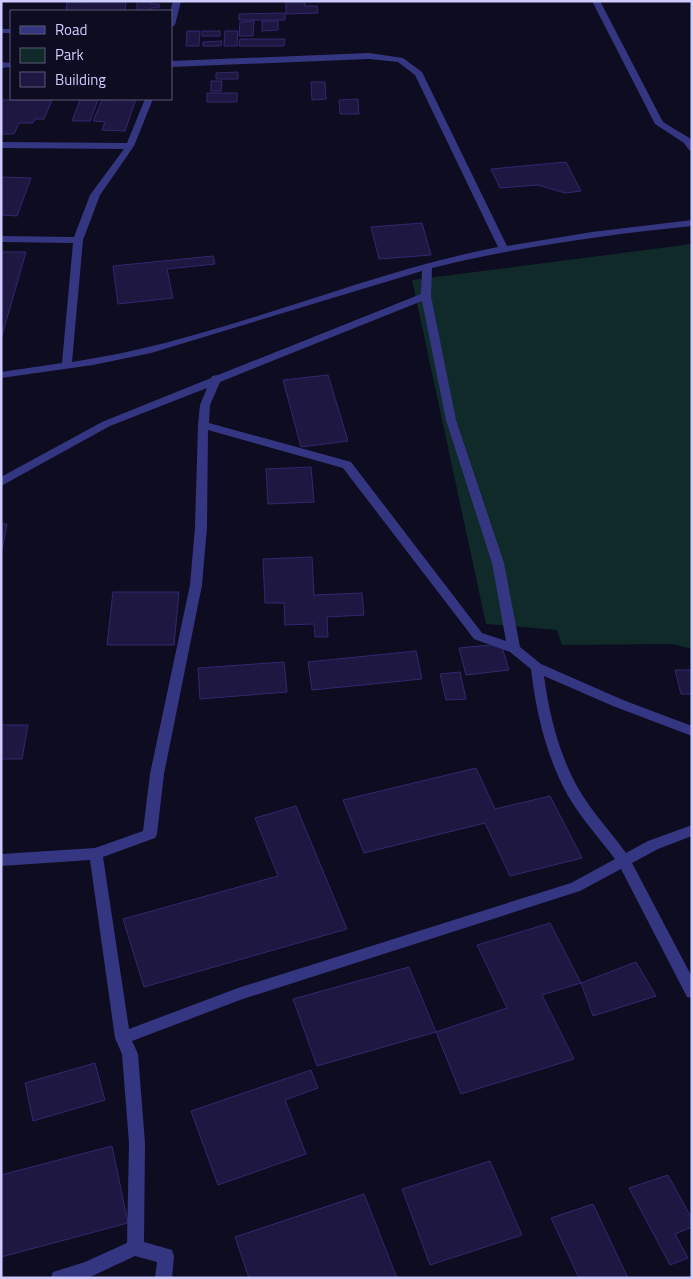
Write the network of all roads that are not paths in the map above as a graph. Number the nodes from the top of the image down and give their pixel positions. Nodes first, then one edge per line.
1 (177, 1) edge
2 (596, 1) edge
3 (172, 21) edge
4 (172, 64) edge
5 (149, 100) edge
6 (1, 145) edge
7 (130, 146) junction
8 (692, 148) edge
9 (692, 223) edge
10 (1, 239) edge
11 (78, 240) junction
12 (504, 250) junction
13 (427, 266) junction
14 (426, 296) junction
15 (67, 364) junction
16 (1, 375) edge
17 (216, 378) junction
18 (203, 425) junction
19 (1, 482) edge
20 (514, 649) junction
21 (537, 667) junction
22 (692, 731) edge
23 (692, 830) edge
24 (96, 854) junction
25 (1, 860) edge
26 (624, 860) junction
27 (692, 992) edge
28 (123, 1038) junction
29 (135, 1248) junction
30 (59, 1278) edge
31 (163, 1278) edge

1 - 3 street
2 - 8 street
4 - 12 street
5 - 7 street
6 - 7 street
7 - 11 street
9 - 12 street
10 - 11 street
11 - 15 street
12 - 13 street
13 - 14 street
13 - 15 street
14 - 17 street
14 - 20 street
15 - 16 street
17 - 18 street
17 - 19 street
18 - 20 street
18 - 24 street
20 - 21 street
21 - 22 street
21 - 26 street
23 - 26 street
24 - 25 street
24 - 28 street
26 - 27 street
26 - 28 street
28 - 29 street
29 - 30 street
29 - 31 street

